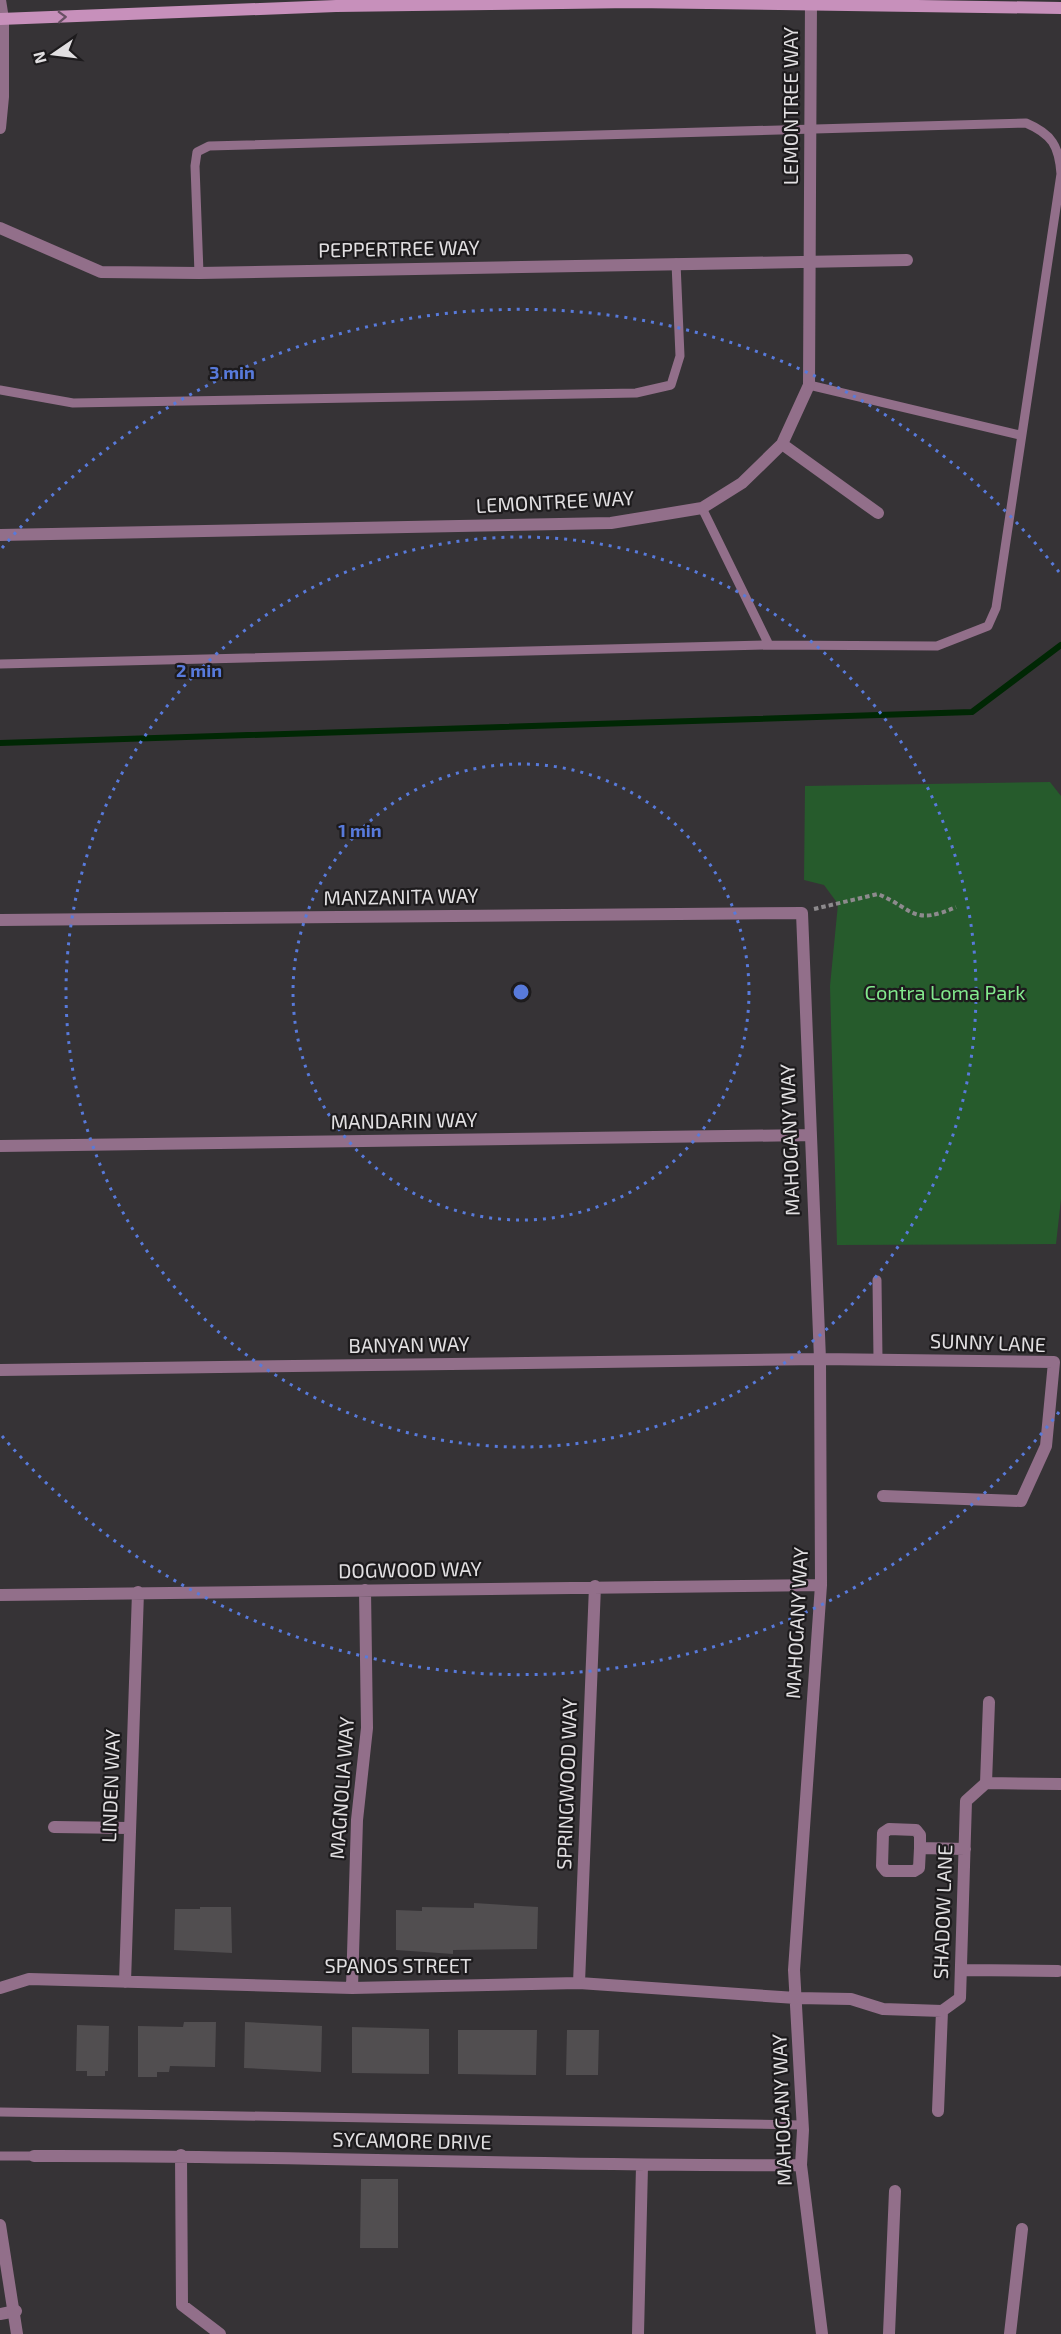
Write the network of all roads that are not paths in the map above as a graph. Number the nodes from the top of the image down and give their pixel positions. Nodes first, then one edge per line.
1 (0, 0) edge
2 (916, 0) edge
3 (811, 3) edge
4 (902, 7) junction
5 (1061, 8) edge
6 (2, 19) edge
7 (0, 128) edge
8 (811, 129) junction
9 (0, 228) edge
10 (907, 260) dead end
11 (676, 263) junction
12 (809, 263) junction
13 (199, 273) junction
14 (809, 385) junction
15 (0, 390) edge
16 (1020, 435) junction
17 (782, 444) junction
18 (702, 508) junction
19 (878, 513) dead end
20 (0, 535) edge
21 (769, 645) junction
22 (0, 664) edge
23 (802, 913) joint
24 (0, 920) edge
25 (809, 1136) junction
26 (0, 1146) edge
27 (877, 1280) dead end
28 (819, 1359) junction
29 (878, 1359) junction
30 (0, 1370) edge
31 (883, 1496) dead end
32 (821, 1585) junction
33 (595, 1586) junction
34 (366, 1590) junction
35 (138, 1592) junction
36 (0, 1595) edge
37 (989, 1702) dead end
38 (986, 1783) junction
39 (1061, 1784) edge
40 (54, 1827) dead end
41 (129, 1828) junction
42 (920, 1848) dead end
43 (965, 1849) junction
44 (962, 1970) junction
45 (1058, 1971) dead end
46 (125, 1982) junction
47 (579, 1983) junction
48 (0, 1988) edge
49 (352, 1988) junction
50 (796, 1998) junction
51 (942, 2012) junction
52 (938, 2110) dead end
53 (0, 2112) edge
54 (803, 2125) junction
55 (181, 2155) junction
56 (0, 2156) edge
57 (34, 2156) joint
58 (801, 2165) junction
59 (642, 2166) junction
60 (895, 2192) dead end
61 (0, 2225) edge
62 (1022, 2229) dead end
63 (16, 2312) junction
64 (0, 2314) edge
65 (17, 2334) edge
66 (220, 2334) edge
67 (638, 2334) edge
68 (822, 2334) edge
69 (888, 2334) edge
70 (1010, 2334) edge

1 - 6 street
2 - 4 main road
3 - 4 main road
6 -> 3 main road
3 - 8 street, LEMONTREE WAY
4 - 5 main road
6 - 7 street
8 - 12 street, LEMONTREE WAY
8 - 13 lane
8 - 16 lane
9 - 13 street, PEPPERTREE WAY
10 - 12 street, PEPPERTREE WAY
11 - 12 street, PEPPERTREE WAY
11 - 13 street, PEPPERTREE WAY
11 - 15 lane
12 - 14 street, LEMONTREE WAY
14 - 16 lane
14 - 17 street, LEMONTREE WAY
16 - 21 lane
17 - 18 street, LEMONTREE WAY
17 - 19 street
18 - 20 street, LEMONTREE WAY
18 - 21 lane
21 - 22 lane
23 - 24 street, MANZANITA WAY
23 - 25 street, MAHOGANY WAY
25 - 26 street, MANDARIN WAY
25 - 28 street, MAHOGANY WAY
27 - 29 lane
28 - 29 street, SUNNY LANE
28 - 30 street, BANYAN WAY
28 - 32 street, MAHOGANY WAY
29 - 31 street, SUNNY LANE
32 - 33 street, DOGWOOD WAY
32 - 50 street, MAHOGANY WAY
33 - 34 street, DOGWOOD WAY
33 - 47 street, SPRINGWOOD WAY
34 - 35 street, DOGWOOD WAY
34 - 49 street, MAGNOLIA WAY
35 - 36 street, DOGWOOD WAY
35 - 41 street, LINDEN WAY
37 - 38 street
38 - 39 street
38 - 43 street, SHADOW LANE
40 - 41 street
41 - 46 street, LINDEN WAY
42 - 43 street
43 - 44 street, SHADOW LANE
44 - 45 street
44 - 51 street, SHADOW LANE
46 - 48 street, SPANOS STREET
46 - 49 street, SPANOS STREET
47 - 49 street, SPANOS STREET
47 - 50 street, SPANOS STREET
50 - 51 street
50 - 54 street, MAHOGANY WAY
51 - 52 street
53 - 54 lane
54 - 58 street, MAHOGANY WAY
55 - 57 street, SYCAMORE DRIVE
55 - 59 street, SYCAMORE DRIVE
55 - 66 street
56 - 57 lane, SYCAMORE DRIVE
58 - 59 street, SYCAMORE DRIVE
58 - 68 street, MAHOGANY WAY
59 - 67 street
60 - 69 street
61 - 63 street
62 - 70 street
63 - 64 street
63 - 65 street

